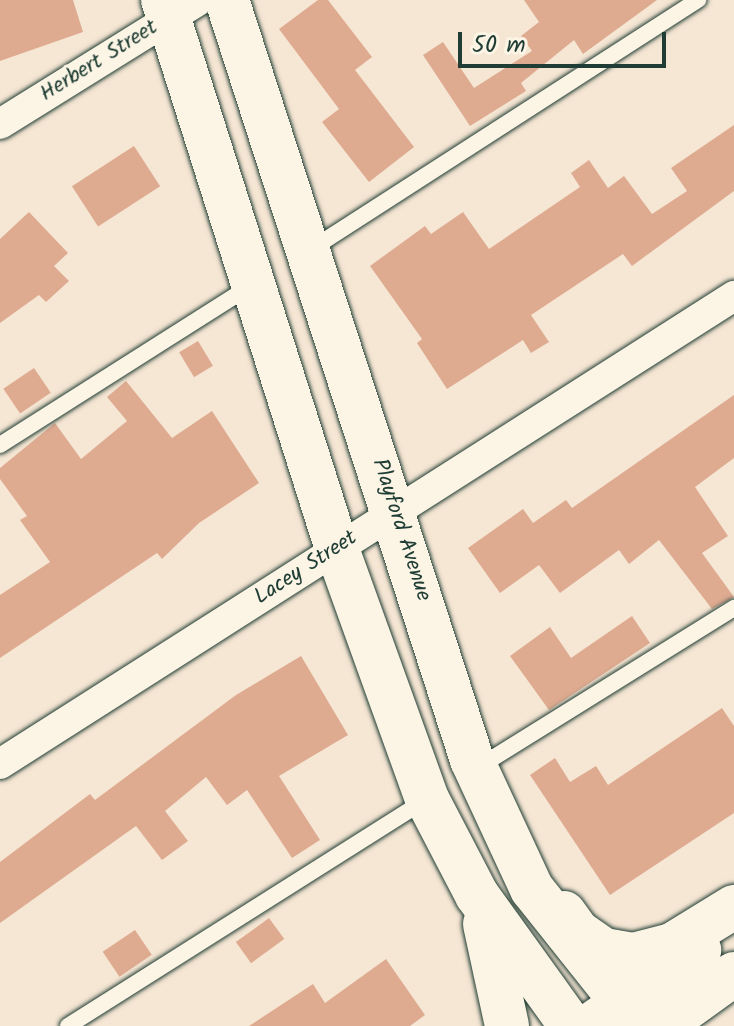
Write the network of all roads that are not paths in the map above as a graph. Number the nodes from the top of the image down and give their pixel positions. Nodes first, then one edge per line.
1 (227, 0) edge
2 (698, 0) edge
3 (177, 6) edge
4 (0, 124) edge
5 (310, 250) junction
6 (254, 285) junction
7 (734, 296) edge
8 (0, 445) edge
9 (395, 511) junction
10 (337, 549) junction
11 (734, 608) edge
12 (0, 764) edge
13 (482, 781) junction
14 (427, 799) junction
15 (477, 895) junction
16 (734, 907) edge
17 (734, 926) edge
18 (734, 974) edge
19 (616, 1018) edge
20 (68, 1026) edge
21 (507, 1026) edge
22 (571, 1026) edge
23 (662, 1026) edge

1 - 5 main road, Playford Avenue
2 - 5 lane
3 - 4 street, Herbert Street
3 - 6 main road
5 - 9 main road, Playford Avenue
6 - 8 lane
6 - 10 main road
7 - 9 street, Lacey Street
9 - 10 street, Lacey Street
9 - 13 main road, Playford Avenue
10 - 12 street, Lacey Street
10 - 14 main road
11 - 13 lane
13 - 16 main road
13 - 19 main road, Playford Avenue
14 - 15 main road
14 - 20 lane
15 - 21 main road
15 - 22 main road
17 - 19 main road
18 - 23 main road

